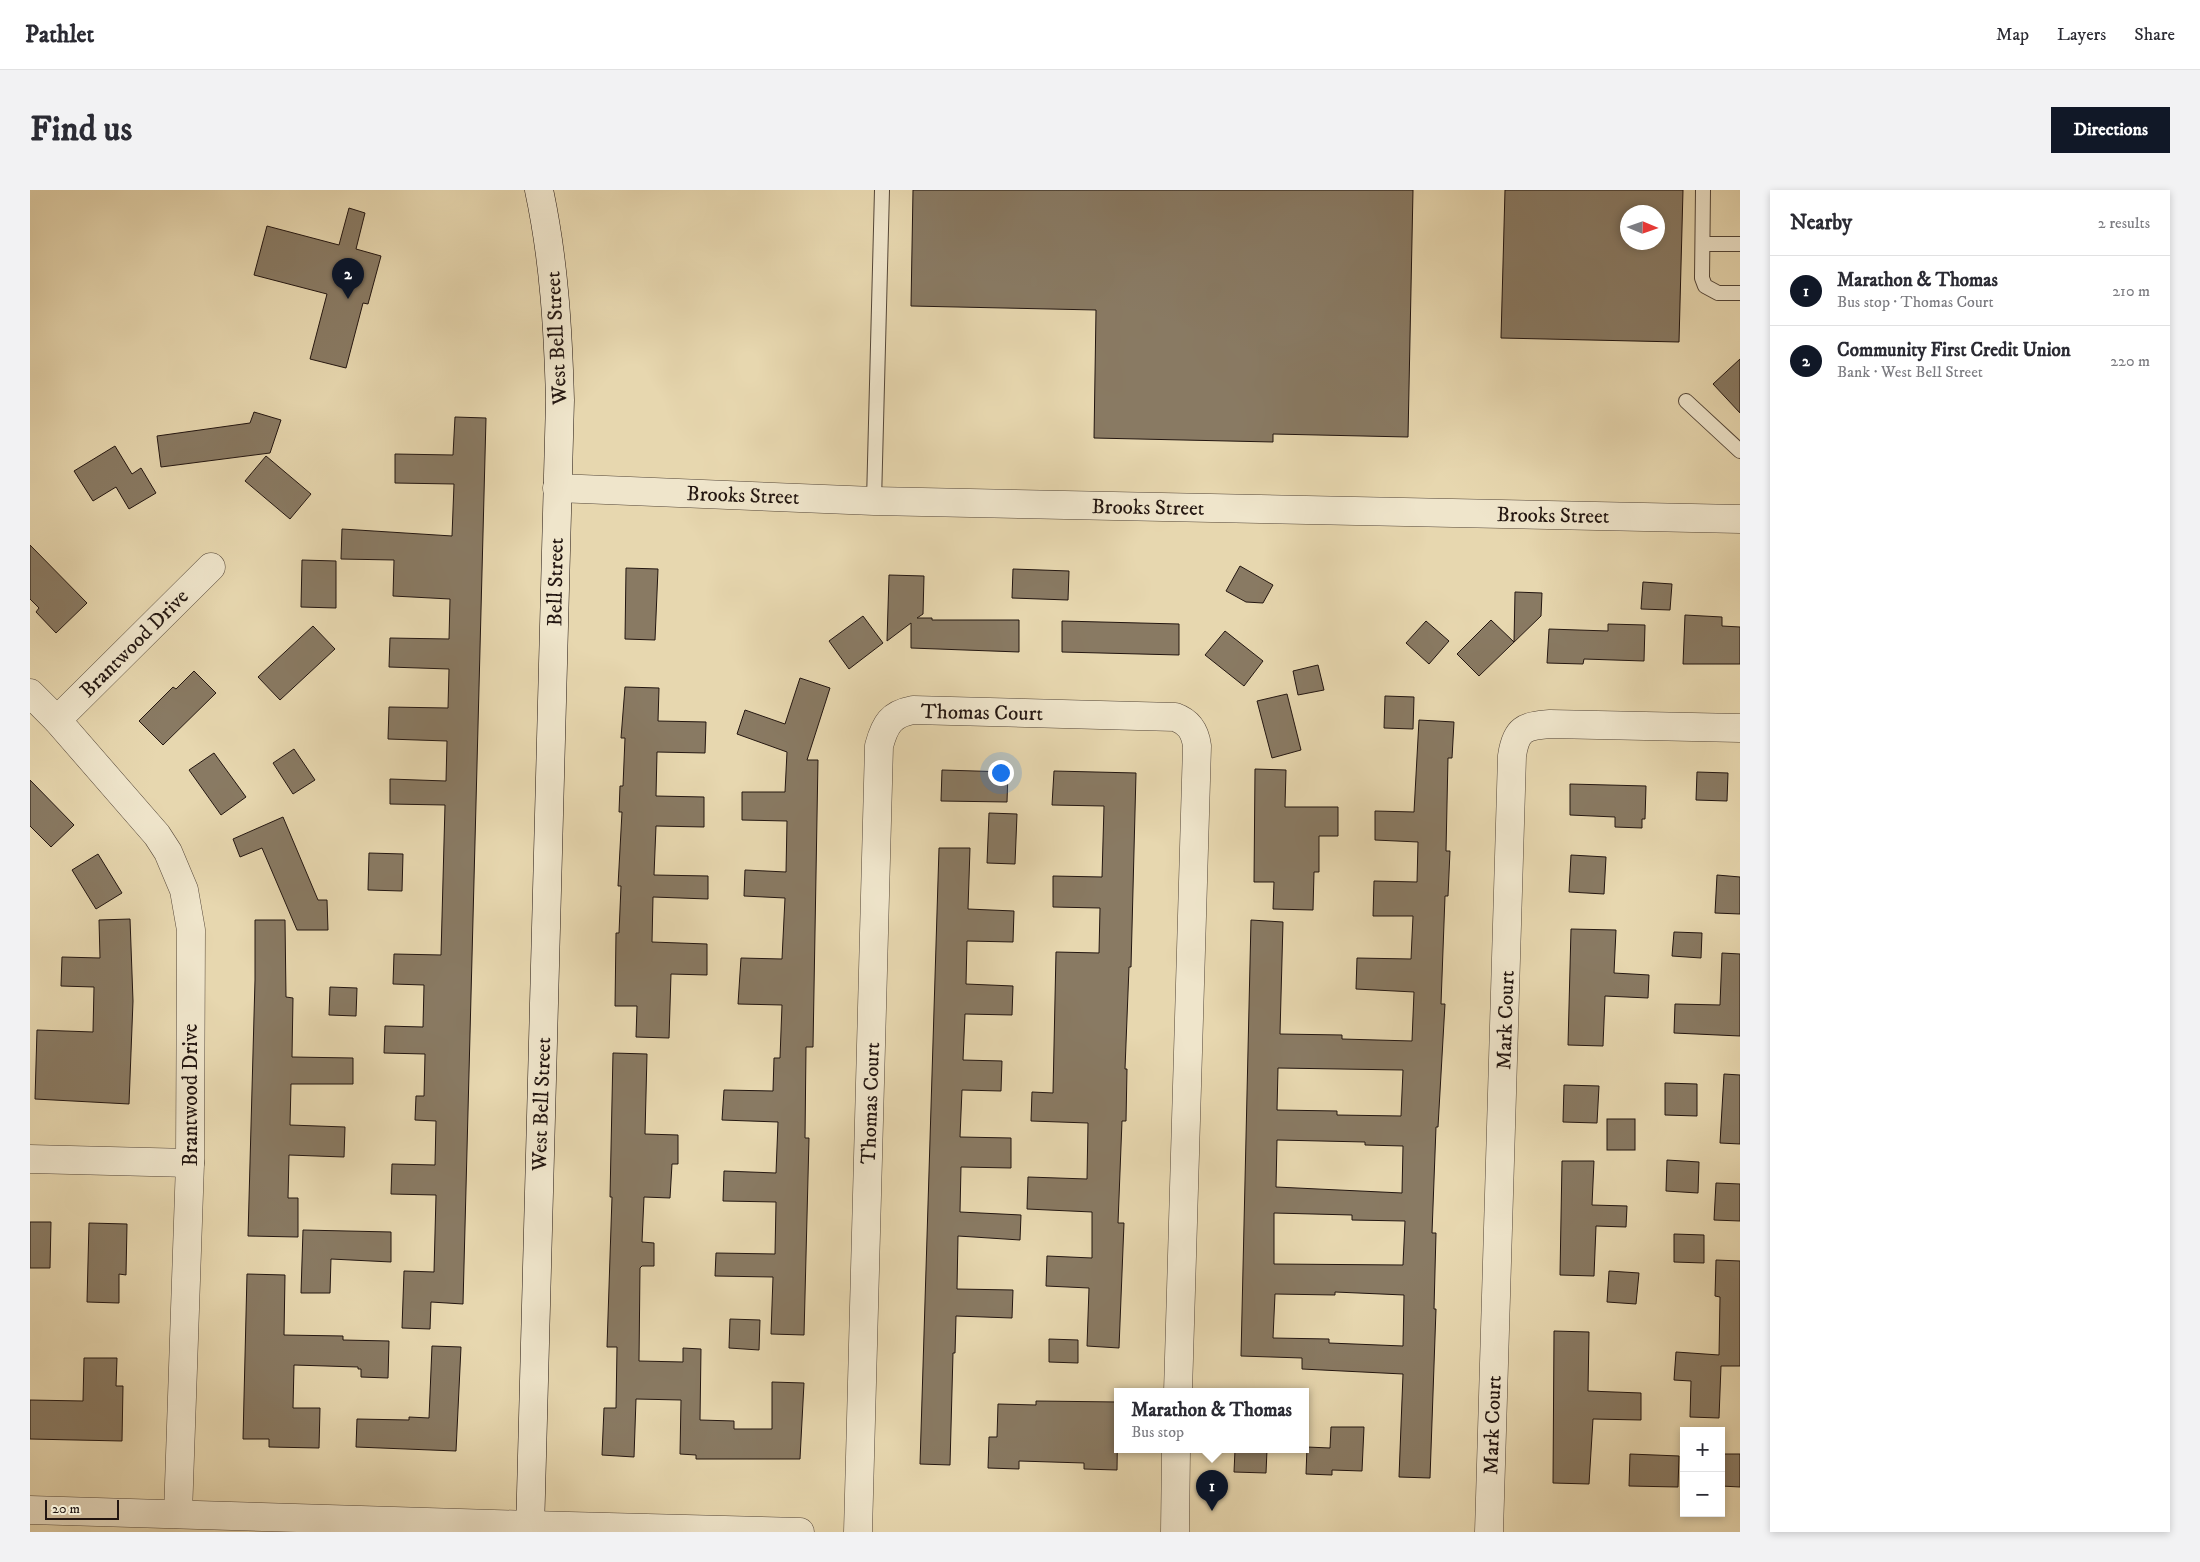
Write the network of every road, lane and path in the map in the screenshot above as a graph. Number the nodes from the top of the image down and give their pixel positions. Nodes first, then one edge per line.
1 (539, 190) edge
2 (882, 190) edge
3 (1703, 190) edge
4 (1702, 244) junction
5 (1740, 244) edge
6 (1740, 293) edge
7 (1686, 401) dead end
8 (1740, 451) edge
9 (557, 488) junction
10 (874, 501) junction
11 (1740, 519) edge
12 (211, 567) dead end
13 (553, 677) joint
14 (30, 693) edge
15 (57, 720) junction
16 (1740, 728) edge
17 (30, 1159) edge
18 (190, 1163) junction
19 (1178, 1388) edge
20 (1176, 1453) edge
21 (30, 1510) edge
22 (178, 1514) junction
23 (530, 1528) edge
24 (800, 1532) edge
25 (858, 1532) edge
26 (1175, 1532) edge
27 (1489, 1532) edge

1 - 9 street, West Bell Street
2 - 10 lane
3 - 4 lane
4 - 5 lane
4 - 6 lane
7 - 8 lane
9 - 10 street, Brooks Street
9 - 13 street, Bell Street
10 - 11 street, Brooks Street
12 - 15 street, Brantwood Drive
13 - 23 street, West Bell Street
14 - 15 street, Brantwood Drive
15 - 18 street, Brantwood Drive
16 - 27 street, Mark Court
17 - 18 street
18 - 22 street, Brantwood Drive
19 - 25 street, Thomas Court
20 - 26 street
21 - 22 street
22 - 23 street
23 - 24 street

